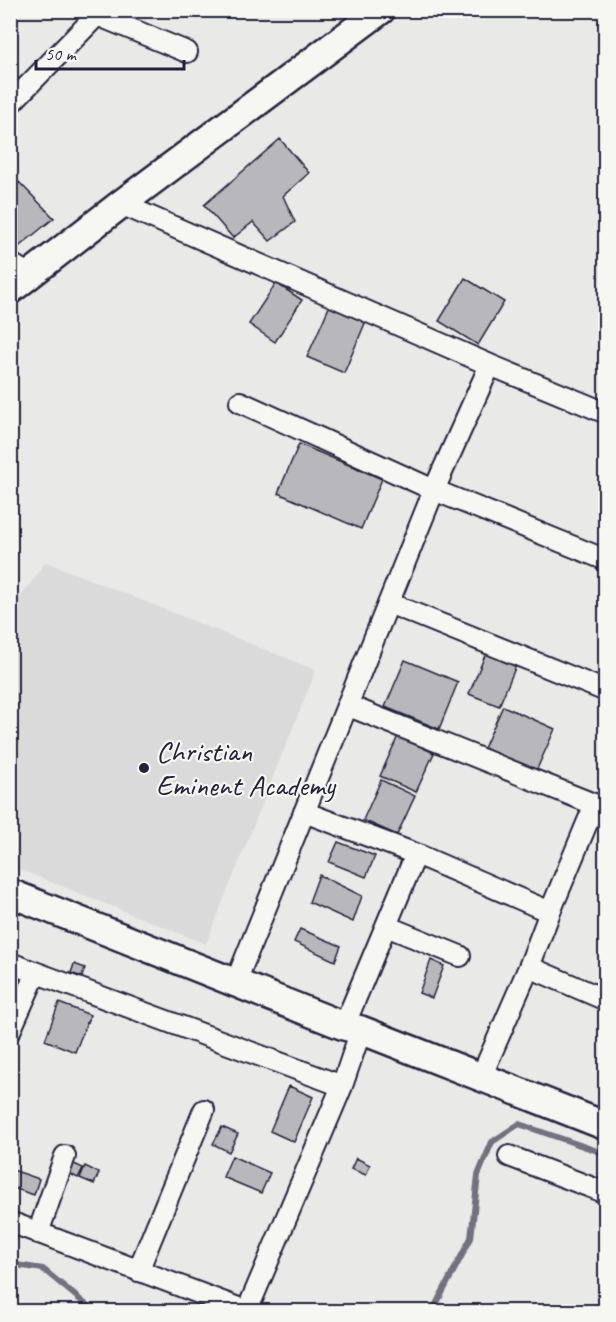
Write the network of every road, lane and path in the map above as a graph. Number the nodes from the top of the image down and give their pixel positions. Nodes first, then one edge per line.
1 (381, 10) edge
2 (92, 13) edge
3 (188, 52) dead end
4 (10, 104) edge
5 (121, 204) junction
6 (16, 276) edge
7 (490, 365) junction
8 (240, 402) dead end
9 (606, 413) edge
10 (434, 490) junction
11 (606, 560) edge
12 (391, 604) junction
13 (606, 691) edge
14 (349, 706) junction
15 (600, 807) edge
16 (304, 812) junction
17 (416, 854) junction
18 (10, 893) edge
19 (550, 912) junction
20 (386, 926) junction
21 (460, 956) dead end
22 (10, 963) edge
23 (529, 968) junction
24 (36, 973) junction
25 (235, 984) junction
26 (606, 1000) edge
27 (352, 1028) junction
28 (10, 1031) edge
29 (481, 1077) junction
30 (342, 1086) junction
31 (204, 1110) dead end
32 (606, 1126) edge
33 (65, 1156) dead end
34 (509, 1156) dead end
35 (606, 1193) edge
36 (10, 1222) edge
37 (38, 1233) junction
38 (138, 1271) junction
39 (248, 1311) edge

1 - 5 street
2 - 3 street
2 - 4 street
5 - 6 street
5 - 7 street
7 - 9 street
7 - 10 street
8 - 10 street
10 - 11 street
10 - 12 street
12 - 13 street
12 - 14 street
14 - 15 street
14 - 16 street
15 - 19 street
16 - 17 street
16 - 25 street
17 - 19 street
17 - 20 street
18 - 25 street
19 - 23 street
20 - 21 street
20 - 27 street
22 - 24 street
23 - 26 street
23 - 29 street
24 - 28 street
24 - 30 street
25 - 27 street
27 - 29 street
27 - 30 street
29 - 32 street
30 - 39 street
31 - 38 street
33 - 37 street
34 - 35 street
36 - 37 street
37 - 38 street
38 - 39 street

